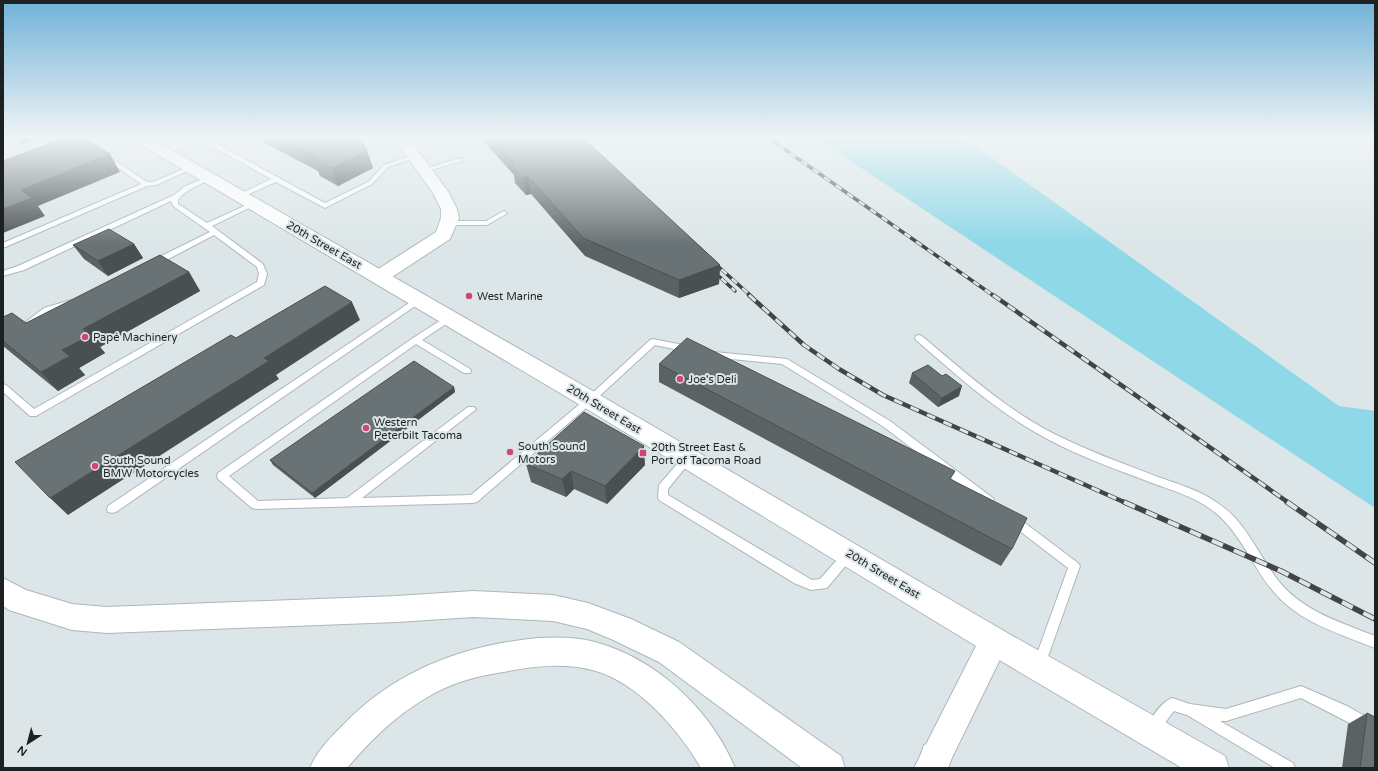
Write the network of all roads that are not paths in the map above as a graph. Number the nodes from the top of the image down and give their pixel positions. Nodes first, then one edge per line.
1 (129, 173) edge
2 (179, 173) edge
3 (200, 173) edge
4 (263, 173) edge
5 (379, 173) edge
6 (426, 173) edge
7 (209, 178) junction
8 (275, 180) junction
9 (146, 184) junction
10 (175, 197) junction
11 (246, 200) junction
12 (504, 214) dead end
13 (449, 223) junction
14 (207, 226) junction
15 (215, 232) junction
16 (3, 246) edge
17 (145, 268) edge
18 (3, 274) edge
19 (379, 277) junction
20 (82, 300) edge
21 (418, 300) junction
22 (449, 318) junction
23 (21, 328) edge
24 (919, 338) dead end
25 (416, 340) junction
26 (467, 371) dead end
27 (3, 387) edge
28 (590, 400) junction
29 (471, 409) dead end
30 (688, 458) junction
31 (348, 503) junction
32 (112, 509) dead end
33 (848, 554) junction
34 (3, 591) edge
35 (994, 641) junction
36 (1375, 642) edge
37 (1039, 666) junction
38 (1190, 710) junction
39 (1375, 729) edge
40 (1152, 732) junction
41 (933, 764) edge
42 (326, 768) edge
43 (719, 768) edge
44 (829, 768) edge
45 (1213, 768) edge
46 (1288, 768) edge

1 - 9 lane
2 - 9 lane
3 - 7 main road, 20th Street East
4 - 8 lane
5 - 8 lane
6 - 13 main road
7 - 10 lane
7 - 11 main road, 20th Street East
8 - 11 lane
9 - 16 lane
10 - 14 lane
10 - 18 lane
11 - 14 lane
11 - 19 main road, 20th Street East
12 - 13 lane
13 - 19 main road
14 - 15 lane
15 - 17 lane
15 - 27 lane
19 - 21 main road, 20th Street East
20 - 23 lane
21 - 22 main road, 20th Street East
21 - 32 lane
22 - 25 lane
22 - 28 main road, 20th Street East
24 - 36 lane
25 - 26 lane
25 - 31 lane
28 - 30 main road, 20th Street East
28 - 31 lane
28 - 37 lane
29 - 31 lane
30 - 33 main road, 20th Street East
30 - 33 lane
33 - 35 main road, 20th Street East
34 - 44 main road
35 - 37 main road, 20th Street East
35 - 41 main road
37 - 40 main road, 20th Street East
38 - 39 lane
38 - 40 lane
38 - 46 lane
40 - 45 main road, 20th Street East
42 - 43 main road

